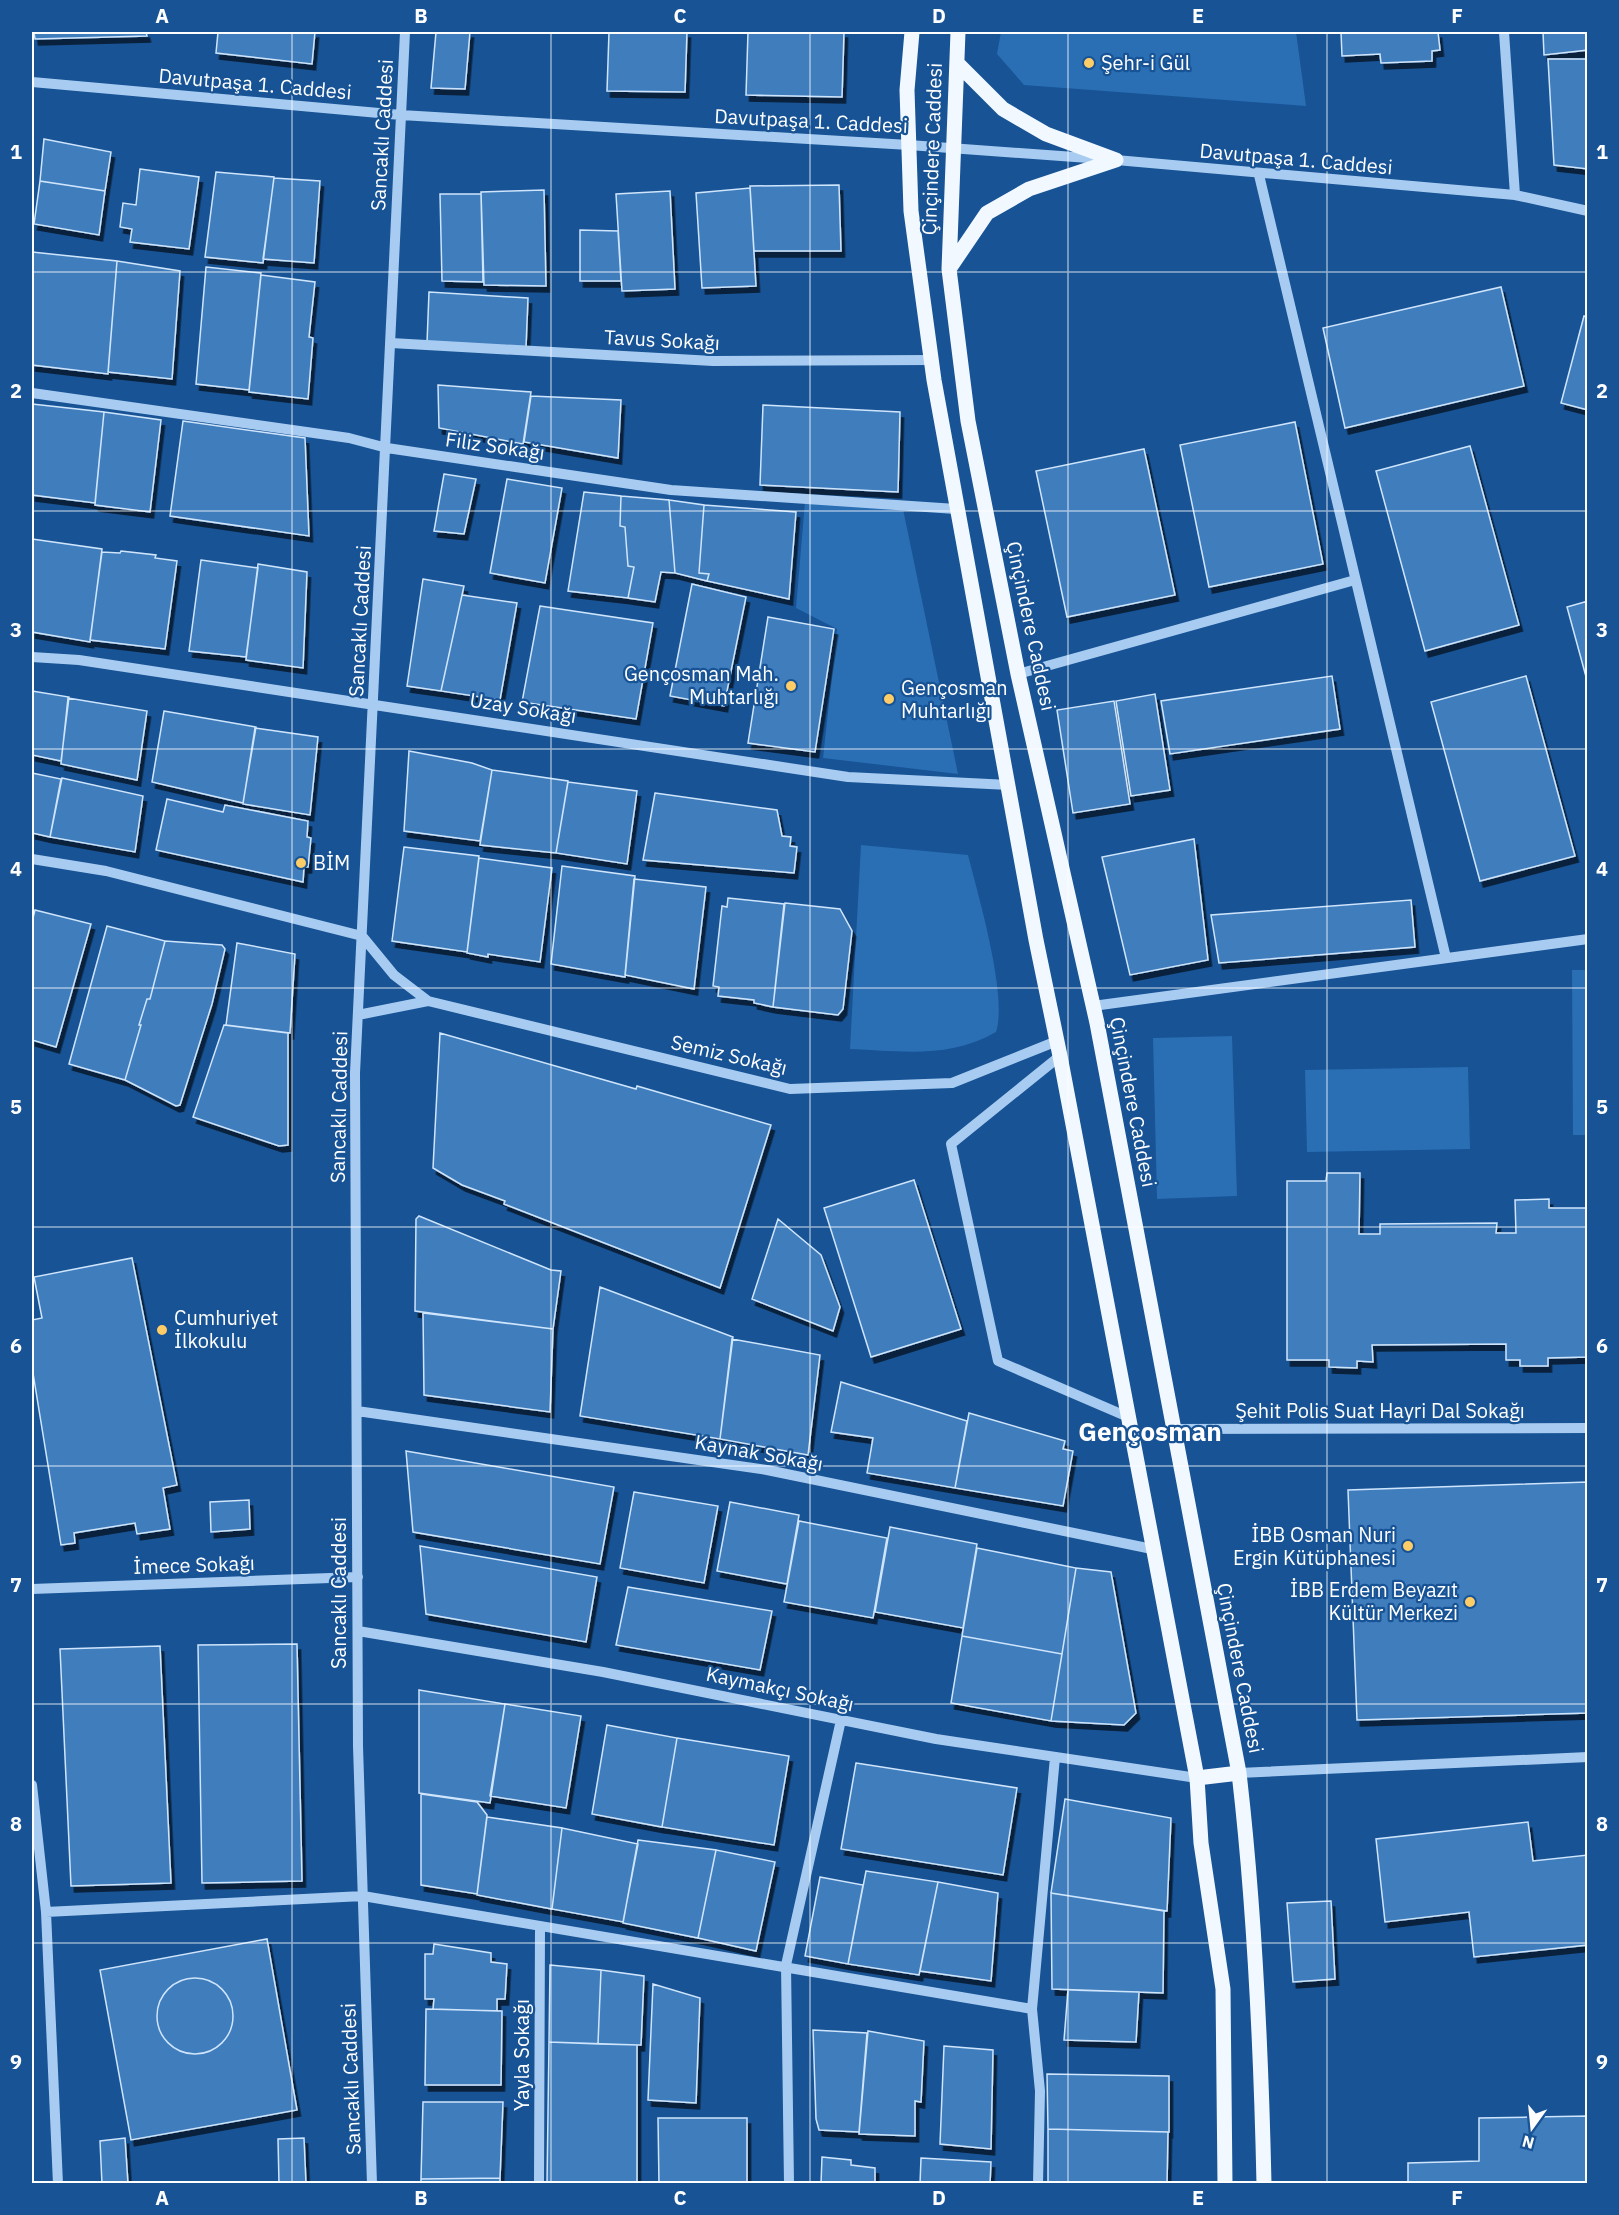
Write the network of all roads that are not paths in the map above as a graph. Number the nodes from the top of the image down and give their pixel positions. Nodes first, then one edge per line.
1 (405, 32) edge
2 (912, 32) edge
3 (958, 32) edge
4 (1504, 32) edge
5 (957, 63) junction
6 (32, 82) edge
7 (401, 115) junction
8 (909, 145) junction
9 (954, 150) junction
10 (1116, 160) junction
11 (1258, 175) junction
12 (1515, 195) junction
13 (1587, 211) edge
14 (949, 269) junction
15 (391, 343) junction
16 (931, 360) junction
17 (32, 393) edge
18 (387, 448) junction
19 (956, 509) junction
20 (1355, 580) junction
21 (32, 657) edge
22 (1018, 674) junction
23 (374, 703) junction
24 (1009, 785) junction
25 (32, 859) edge
26 (362, 936) junction
27 (1587, 939) edge
28 (1446, 958) junction
29 (428, 1001) junction
30 (1094, 1005) junction
31 (358, 1015) junction
32 (1059, 1049) junction
33 (357, 1411) junction
34 (1128, 1417) junction
35 (1587, 1428) edge
36 (1173, 1429) junction
37 (1152, 1549) junction
38 (358, 1577) junction
39 (32, 1589) edge
40 (358, 1631) junction
41 (841, 1720) junction
42 (1054, 1757) junction
43 (1587, 1757) edge
44 (1239, 1773) junction
45 (1197, 1778) junction
46 (32, 1785) edge
47 (363, 1896) junction
48 (46, 1912) junction
49 (540, 1926) junction
50 (786, 1965) junction
51 (1032, 2009) junction
52 (57, 2184) edge
53 (372, 2184) edge
54 (539, 2184) edge
55 (789, 2184) edge
56 (1038, 2184) edge
57 (1225, 2184) edge
58 (1264, 2184) edge

1 - 7 street, Sancaklı Caddesi
2 - 8 main road, Çinçindere Caddesi
3 - 5 main road, Çinçindere Caddesi
4 - 12 street
5 - 9 main road, Çinçindere Caddesi
5 - 10 main road
6 - 7 street, Davutpaşa 1. Caddesi
7 - 8 street, Davutpaşa 1. Caddesi
7 - 15 street, Sancaklı Caddesi
8 - 9 street, Davutpaşa 1. Caddesi
8 - 16 main road, Çinçindere Caddesi
9 - 10 street, Davutpaşa 1. Caddesi
9 - 14 main road, Çinçindere Caddesi
10 - 11 street, Davutpaşa 1. Caddesi
10 - 14 main road
11 - 12 street, Davutpaşa 1. Caddesi
11 - 20 street
12 - 13 street, Davutpaşa 1. Caddesi
14 - 22 main road, Çinçindere Caddesi
15 - 16 street, Tavus Sokağı
15 - 18 street, Sancaklı Caddesi
16 - 19 main road, Çinçindere Caddesi
17 - 18 street, Filiz Sokağı
18 - 19 street, Filiz Sokağı
18 - 23 street, Sancaklı Caddesi
19 - 24 main road, Çinçindere Caddesi
20 - 22 street
20 - 28 street
21 - 23 street, Uzay Sokağı
22 - 30 main road, Çinçindere Caddesi
23 - 24 street, Uzay Sokağı
23 - 26 street, Sancaklı Caddesi
24 - 32 main road, Çinçindere Caddesi
25 - 26 street
26 - 29 street, Semiz Sokağı
26 - 31 street, Sancaklı Caddesi
27 - 28 street
28 - 30 street
29 - 31 street, Semiz Sokağı
29 - 32 street, Semiz Sokağı
30 - 36 main road, Çinçindere Caddesi
31 - 33 street, Sancaklı Caddesi
32 - 34 main road, Çinçindere Caddesi
32 - 34 street
33 - 37 street, Kaynak Sokağı
33 - 38 street, Sancaklı Caddesi
34 - 37 main road, Çinçindere Caddesi
35 - 36 street, Şehit Polis Suat Hayri Dal Sokağı
36 - 44 main road, Çinçindere Caddesi
37 - 45 main road, Çinçindere Caddesi
38 - 39 street, İmece Sokağı
38 - 40 street, Sancaklı Caddesi
40 - 41 street, Kaymakçı Sokağı
40 - 47 street, Sancaklı Caddesi
41 - 42 street, Kaymakçı Sokağı
41 - 50 street
42 - 45 street, Kaymakçı Sokağı
42 - 51 street
43 - 44 street
44 - 45 main road
44 - 58 main road, Çinçindere Caddesi
45 - 57 main road, Çinçindere Caddesi
46 - 48 street
47 - 48 street
47 - 49 street
47 - 53 street, Sancaklı Caddesi
48 - 52 street
49 - 50 street
49 - 54 street, Yayla Sokağı
50 - 51 street
50 - 55 street
51 - 56 street

